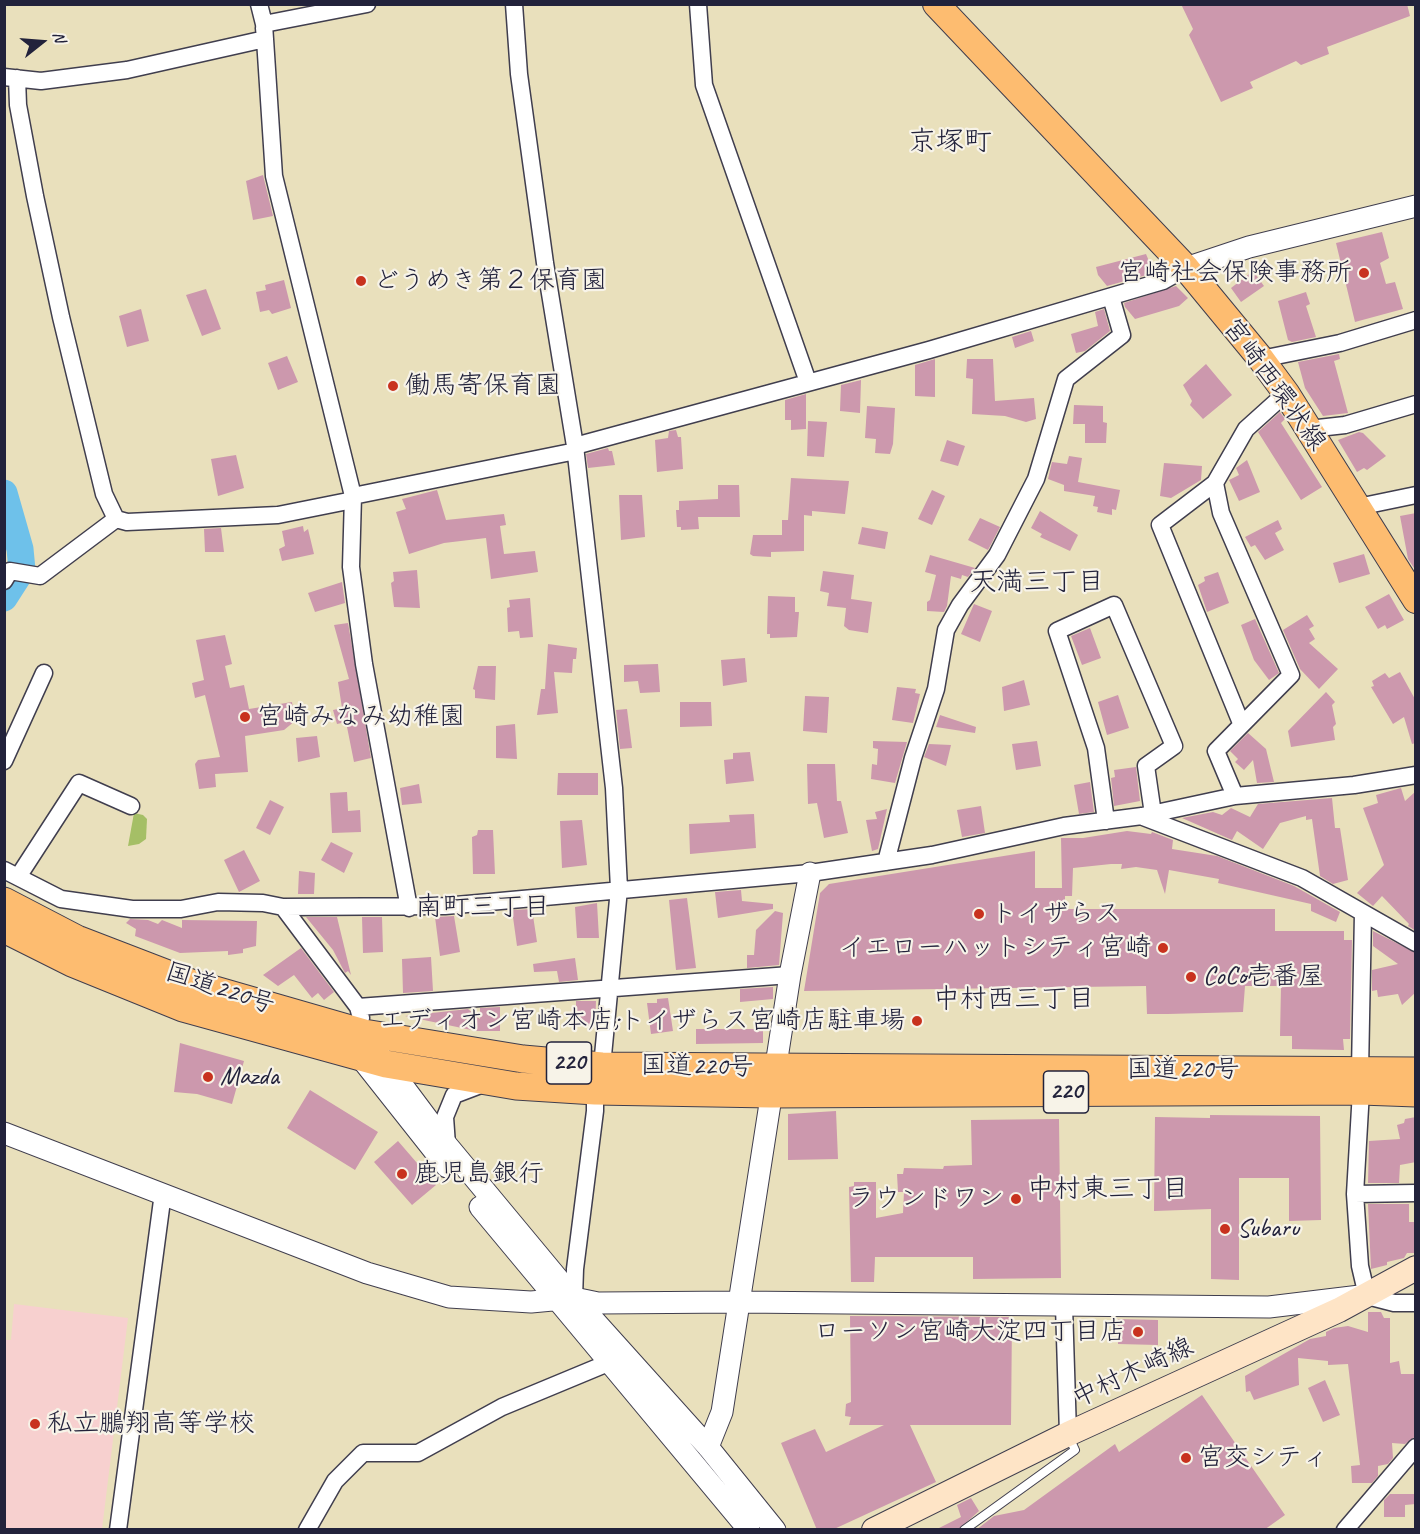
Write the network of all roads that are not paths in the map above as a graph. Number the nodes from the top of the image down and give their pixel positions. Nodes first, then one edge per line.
1 (259, 4) edge
2 (367, 4) edge
3 (514, 4) edge
4 (698, 4) edge
5 (947, 9) edge
6 (264, 32) junction
7 (11, 78) edge
8 (1416, 206) edge
9 (1186, 268) junction
10 (1111, 297) junction
11 (1416, 320) edge
12 (1261, 359) junction
13 (808, 382) junction
14 (1287, 393) junction
15 (1416, 404) edge
16 (1309, 429) junction
17 (575, 449) junction
18 (1215, 483) junction
19 (1416, 495) edge
20 (353, 498) junction
21 (1358, 507) junction
22 (116, 519) junction
23 (17, 576) edge
24 (1415, 598) edge
25 (45, 673) dead end
26 (1241, 723) junction
27 (4, 760) edge
28 (1416, 775) edge
29 (1235, 796) junction
30 (131, 806) dead end
31 (1147, 815) junction
32 (1106, 821) junction
33 (886, 862) junction
34 (810, 873) junction
35 (11, 874) edge
36 (619, 889) junction
37 (4, 901) edge
38 (283, 907) junction
39 (409, 908) junction
40 (1363, 913) junction
41 (4, 929) edge
42 (1416, 943) edge
43 (790, 975) junction
44 (610, 990) junction
45 (358, 1007) junction
46 (370, 1051) junction
47 (1416, 1071) edge
48 (598, 1078) junction
49 (773, 1081) junction
50 (1360, 1081) junction
51 (493, 1082) junction
52 (1416, 1093) edge
53 (4, 1133) edge
54 (447, 1145) junction
55 (163, 1193) junction
56 (1416, 1193) edge
57 (1355, 1194) junction
58 (1416, 1268) edge
59 (1367, 1296) junction
60 (566, 1300) junction
61 (739, 1302) junction
62 (1416, 1303) edge
63 (1064, 1306) junction
64 (608, 1363) junction
65 (1068, 1434) junction
66 (708, 1447) junction
67 (1416, 1447) edge
68 (118, 1530) edge
69 (306, 1530) edge
70 (749, 1530) edge
71 (775, 1530) edge
72 (874, 1530) edge
73 (964, 1530) edge
74 (1345, 1530) edge

1 - 6 street
2 - 6 street
3 - 17 street
4 - 13 street
5 - 9 main road, 宮崎西環状線
6 - 7 street
6 - 20 street
7 - 22 street
8 - 9 street
9 - 10 street
9 - 12 main road, 宮崎西環状線
10 - 13 street
10 - 33 street
11 - 12 street
12 - 14 main road, 宮崎西環状線
13 - 17 street
14 - 16 main road, 宮崎西環状線
14 - 18 street
15 - 16 street
16 - 21 main road, 宮崎西環状線
17 - 20 street
17 - 36 street
18 - 26 street
18 - 26 street
19 - 21 street
20 - 22 street
20 - 39 street
21 - 24 main road, 宮崎西環状線
22 - 23 street
25 - 27 street
26 - 29 street
28 - 29 street
29 - 31 street
30 - 35 street
31 - 32 street
31 - 32 street
31 - 40 street
32 - 33 street
33 - 34 street
34 - 36 street
34 - 43 street
35 - 38 street
36 - 39 street
36 - 44 street
37 - 46 highway, 国道220号 / 220
38 - 39 street
38 - 45 street
40 - 42 street
40 - 50 street
41 - 46 highway, 国道220号 / 220
43 - 44 street
43 - 49 street
44 - 45 street
44 - 48 street
45 - 46 street
46 - 48 highway, 国道220号 / 220
46 - 51 highway, 国道220号 / 220
46 - 54 street
46 - 60 street
47 - 50 highway, 国道220号 / 220
48 - 49 highway, 国道220号 / 220
48 - 51 highway, 国道220号 / 220
48 - 60 street
49 - 50 highway, 国道220号 / 220
49 - 50 highway, 国道220号 / 220
49 - 61 street
50 - 52 highway, 国道220号 / 220
50 - 57 street
51 - 54 street
53 - 55 street
54 - 60 street
55 - 60 street
55 - 68 street
56 - 57 street
57 - 59 street
58 - 59 main road, 中村木崎線
59 - 62 street
59 - 63 street
59 - 65 main road, 中村木崎線
60 - 61 street
60 - 64 street
60 - 66 street
61 - 63 street
61 - 66 street
63 - 65 street
64 - 69 street
64 - 70 street
65 - 72 main road, 中村木崎線
65 - 73 lane
66 - 71 street
67 - 74 street

